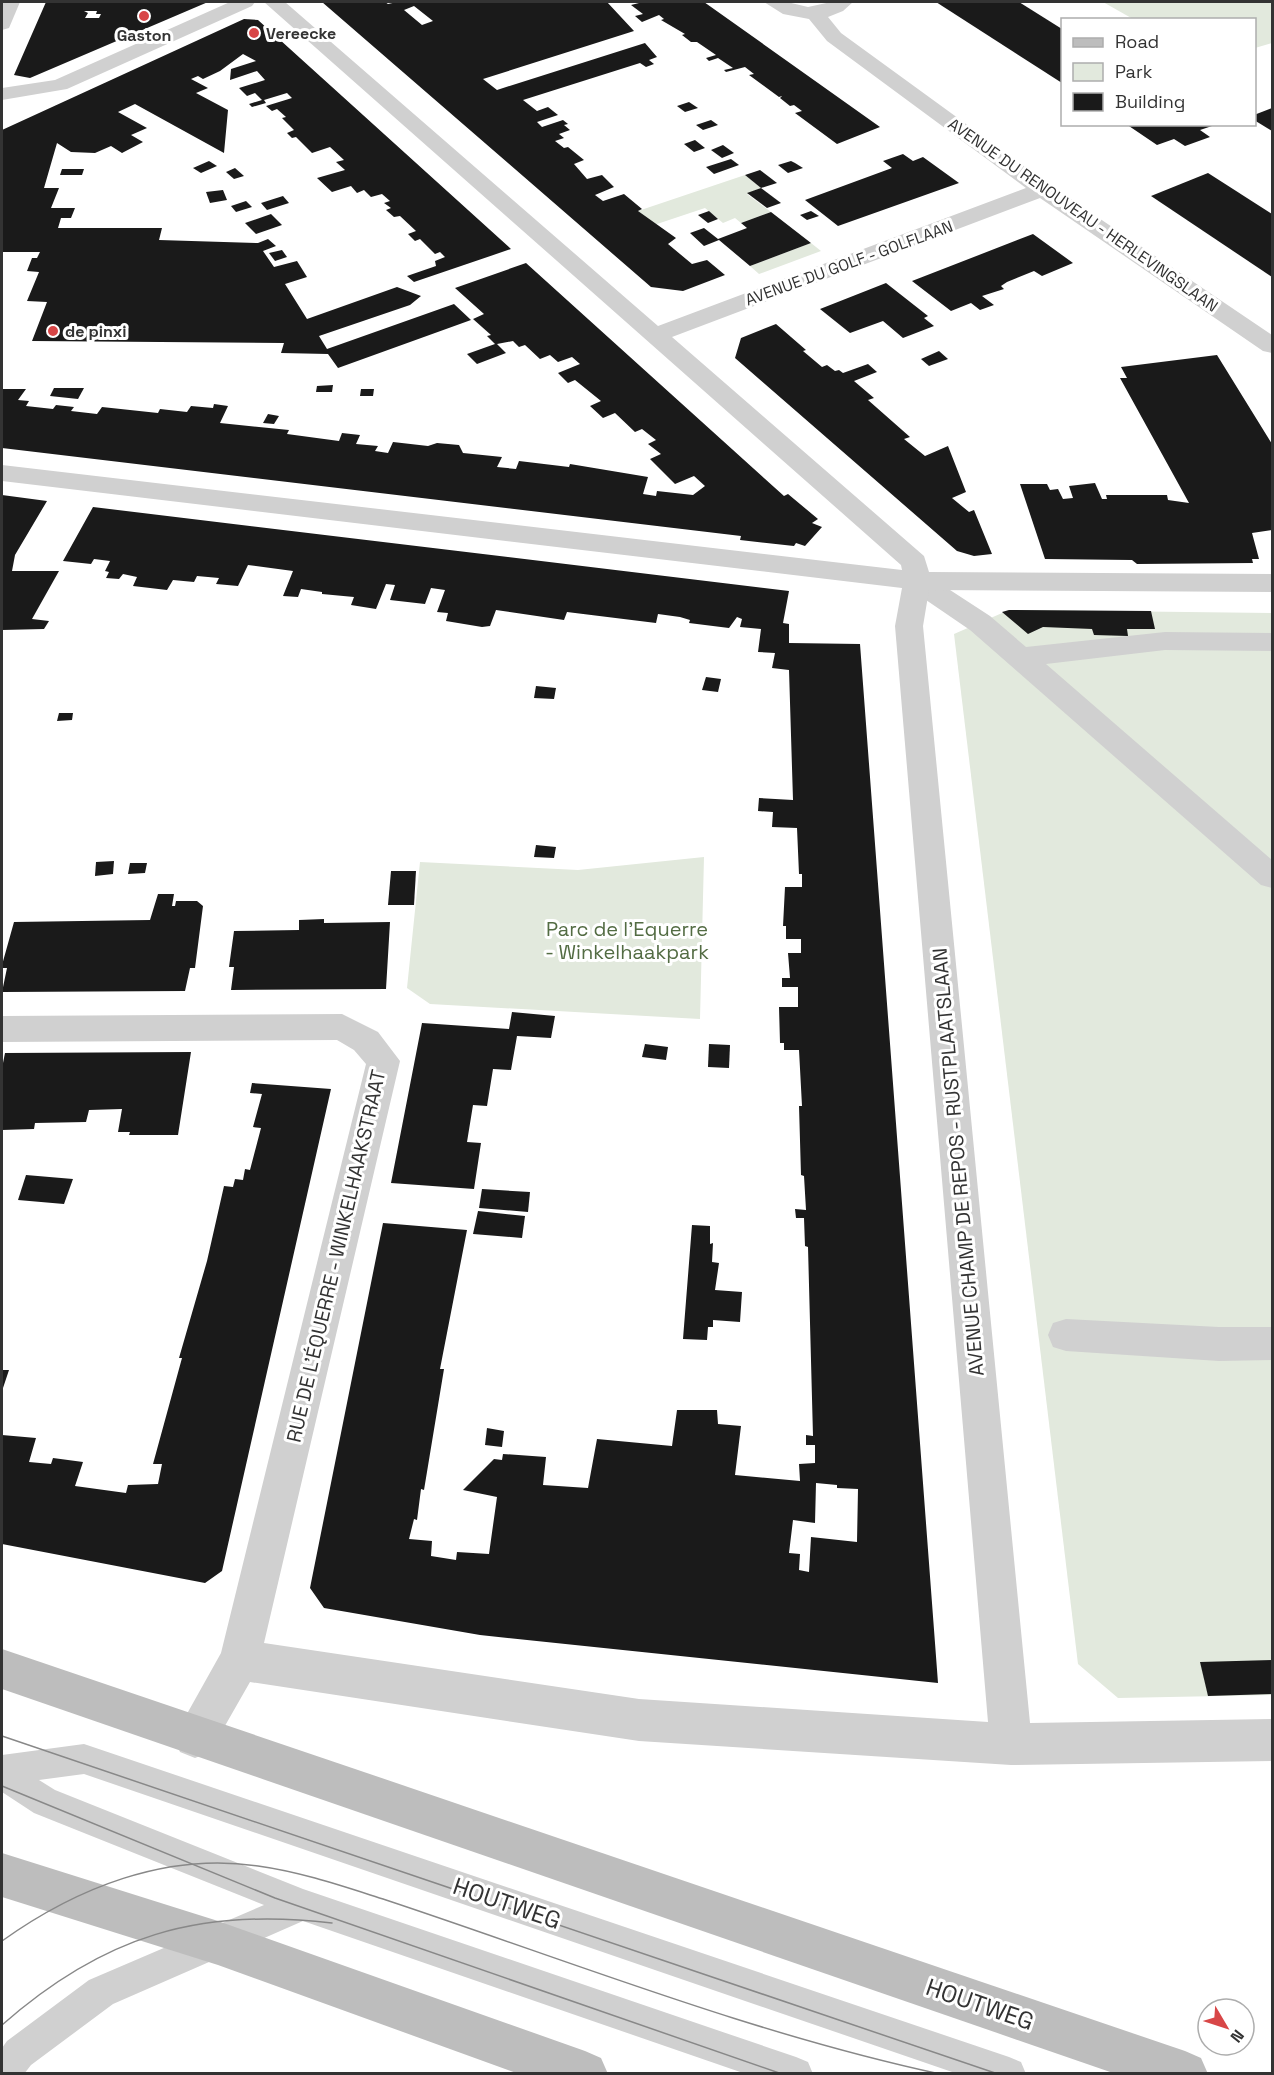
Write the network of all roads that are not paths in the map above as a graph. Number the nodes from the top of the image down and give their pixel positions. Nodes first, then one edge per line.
1 (10, 2) edge
2 (246, 2) edge
3 (274, 2) edge
4 (774, 2) edge
5 (843, 2) edge
6 (814, 13) junction
7 (2, 24) edge
8 (2, 94) edge
9 (1042, 190) junction
10 (655, 336) junction
11 (1272, 346) edge
12 (2, 473) edge
13 (917, 581) junction
14 (1272, 583) edge
15 (1272, 642) edge
16 (1020, 657) junction
17 (1272, 878) edge
18 (2, 1029) edge
19 (1066, 1335) dead end
20 (1272, 1344) edge
21 (240, 1660) junction
22 (2, 1669) edge
23 (195, 1737) junction
24 (1272, 1740) edge
25 (1011, 1744) junction
26 (2, 1770) edge
27 (2, 1775) edge
28 (2, 1875) edge
29 (303, 1905) junction
30 (218, 1943) junction
31 (2, 2073) edge
32 (585, 2073) edge
33 (796, 2073) edge
34 (1009, 2073) edge
35 (1185, 2073) edge

1 - 7 street
2 - 8 street
3 - 10 street
4 - 6 street
5 - 6 street
6 - 9 street, AVENUE DU RENOUVEAU - HERLEVINGSLAAN
9 - 10 street, AVENUE DU GOLF - GOLFLAAN
9 - 11 street, AVENUE DU RENOUVEAU - HERLEVINGSLAAN
10 - 13 street
12 - 13 street
13 - 14 street
13 - 16 street
13 - 25 street, AVENUE CHAMP DE REPOS - RUSTPLAATSLAAN
15 - 16 street
16 - 17 street
18 - 21 street, RUE DE L'ÉQUERRE - WINKELHAAKSTRAAT
19 - 20 street
21 - 23 street
21 - 25 street
22 - 23 main road, HOUTWEG
23 - 35 main road, HOUTWEG
24 - 25 street
26 - 34 lane, HOUTWEG
27 - 29 lane
28 - 30 main road
29 - 30 lane
29 - 33 lane
30 - 31 lane
30 - 32 main road

